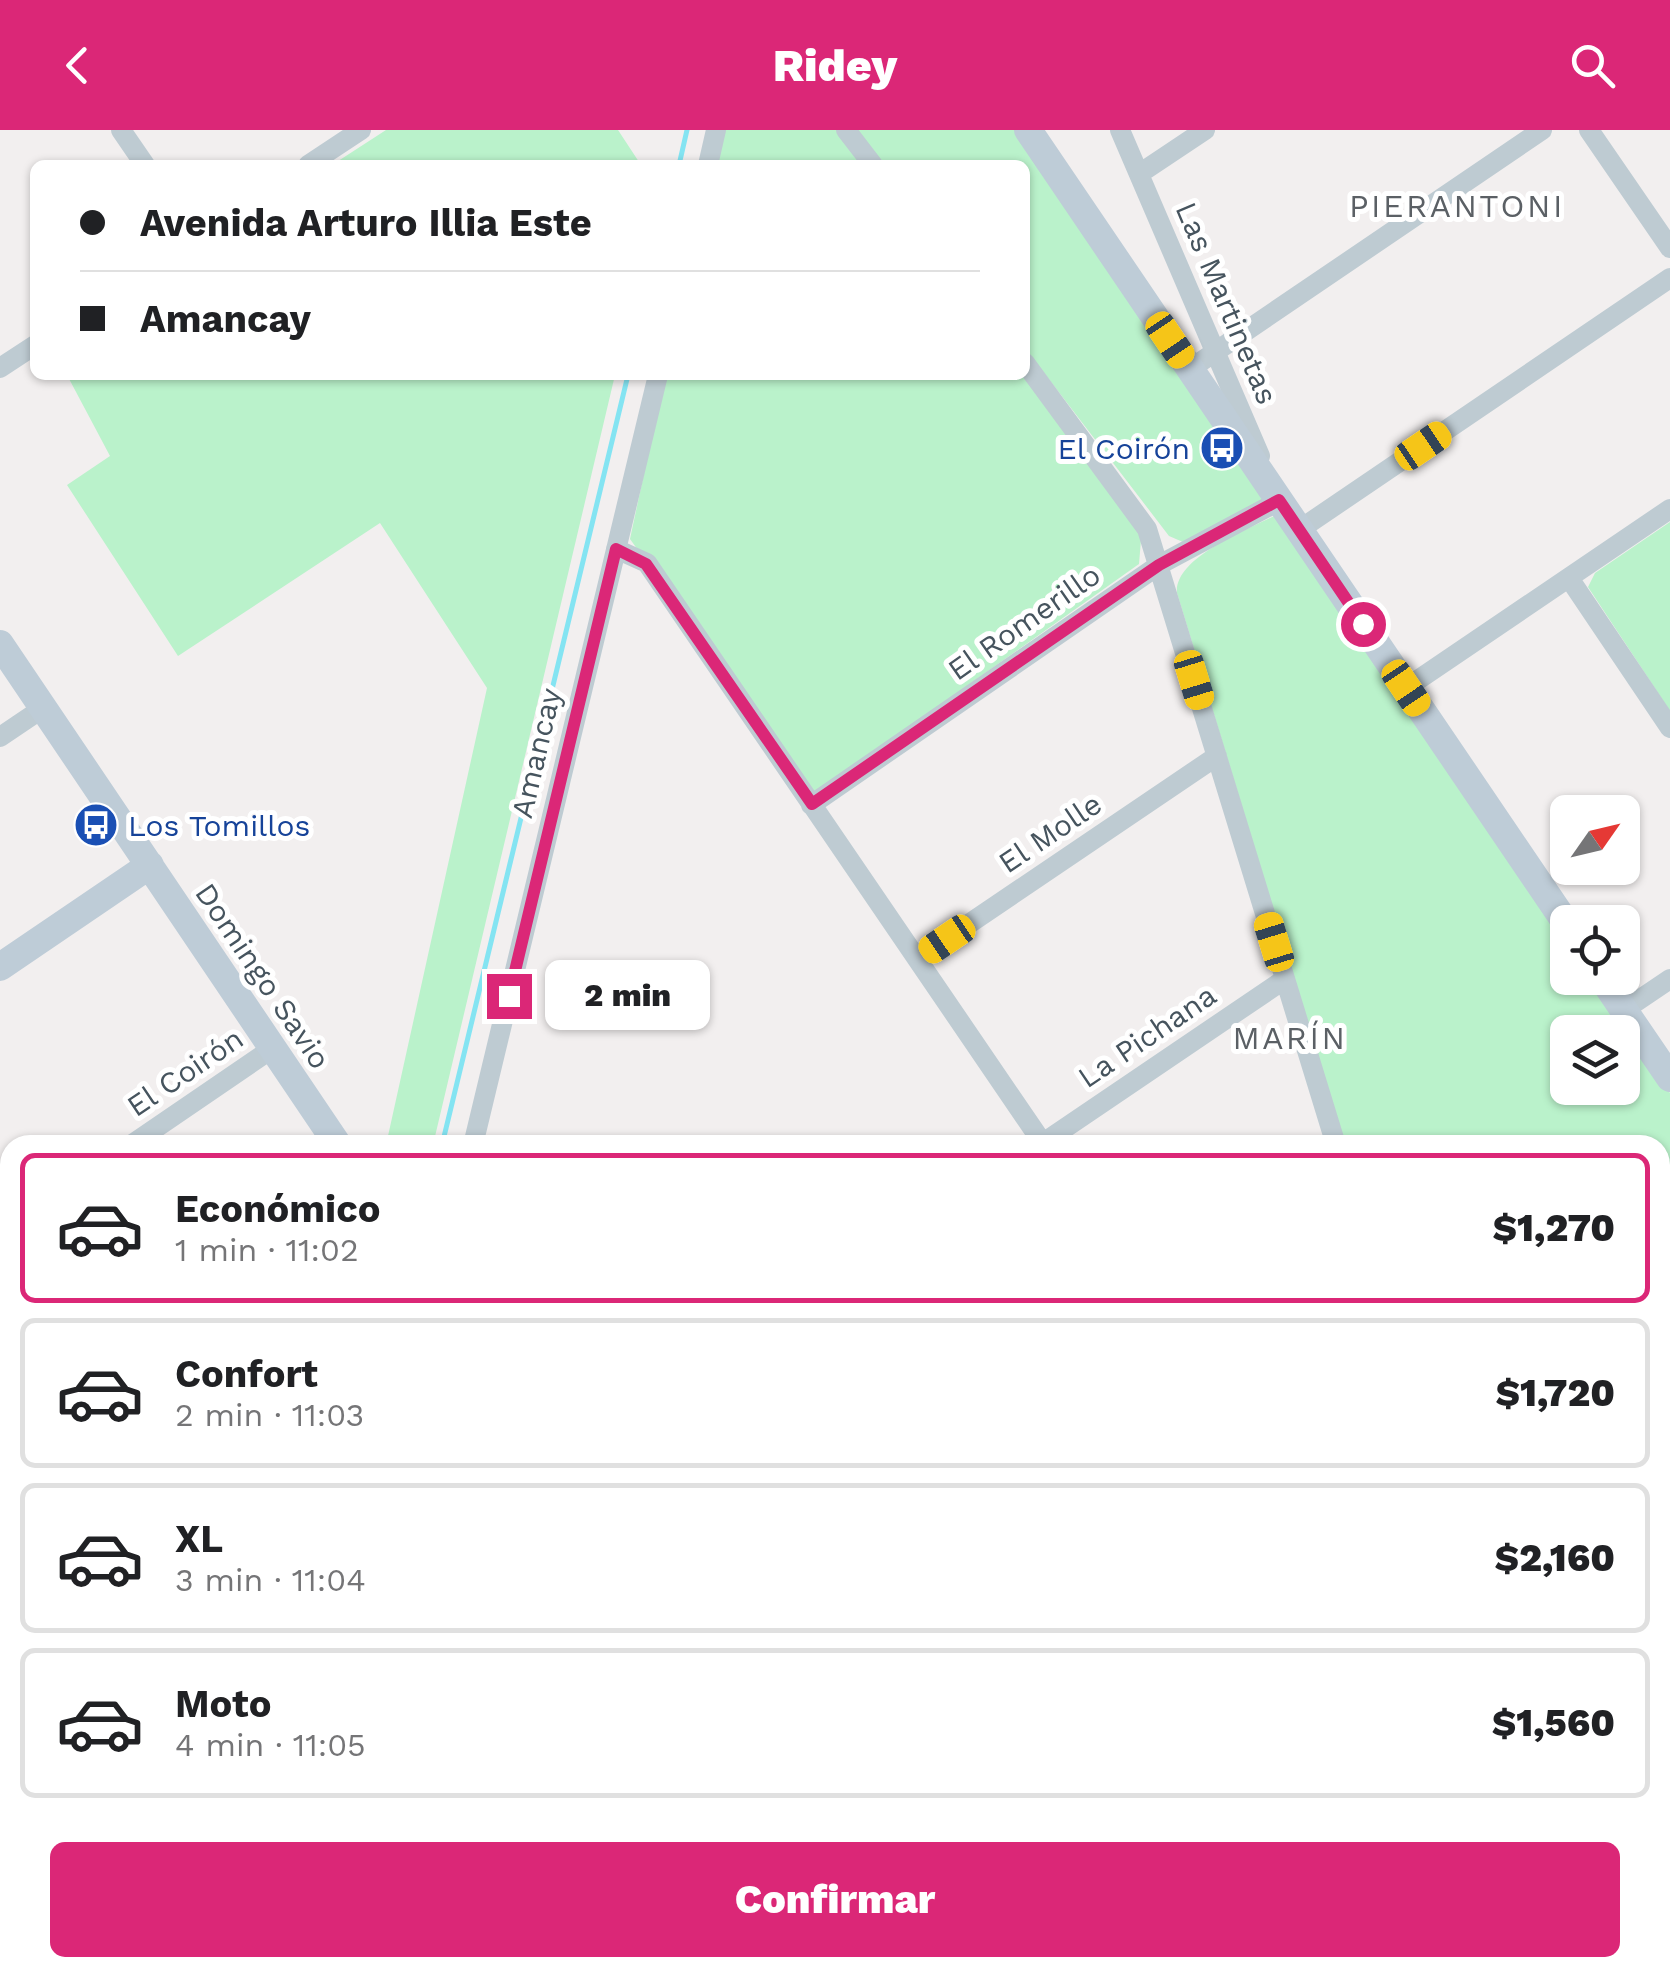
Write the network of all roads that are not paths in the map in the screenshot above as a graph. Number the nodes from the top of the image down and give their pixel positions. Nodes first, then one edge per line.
1 (121, 130) edge
2 (716, 130) edge
3 (846, 130) edge
4 (1028, 130) edge
5 (1120, 130) edge
6 (1205, 130) edge
7 (1542, 130) edge
8 (1589, 130) edge
9 (356, 131) edge
10 (142, 160) edge
11 (315, 160) edge
12 (709, 160) edge
13 (869, 160) edge
14 (1139, 174) junction
15 (1670, 248) edge
16 (1670, 278) edge
17 (30, 348) edge
18 (1216, 352) junction
19 (0, 368) edge
20 (1030, 370) edge
21 (1190, 370) junction
22 (657, 380) edge
23 (1279, 500) junction
24 (1670, 509) edge
25 (1299, 530) junction
26 (616, 549) junction
27 (1159, 565) junction
28 (1568, 578) junction
29 (0, 644) edge
30 (1406, 688) junction
31 (43, 708) junction
32 (1670, 728) edge
33 (0, 737) edge
34 (1217, 756) junction
35 (812, 804) junction
36 (150, 865) junction
37 (1554, 905) edge
38 (917, 959) junction
39 (0, 967) edge
40 (1286, 979) junction
41 (1670, 979) edge
42 (1614, 995) edge
43 (1624, 1010) junction
44 (273, 1048) junction
45 (1670, 1078) edge
46 (146, 1135) edge
47 (331, 1135) edge
48 (476, 1135) edge
49 (1038, 1135) edge
50 (1057, 1135) edge
51 (1333, 1135) edge

1 - 10 street
2 - 12 street
3 - 13 street
4 - 21 street
5 - 14 street, Las Martinetas
6 - 14 street
7 - 18 street
8 - 15 street
9 - 11 street
14 - 18 street, Las Martinetas
16 - 25 street
17 - 19 street
18 - 21 street
18 - 23 street, Las Martinetas
20 - 27 street
21 - 23 street
22 - 26 street, Amancay
23 - 25 street
23 - 27 street, El Romerillo
24 - 28 street
25 - 30 street
26 - 35 street
26 - 48 street, Amancay
27 - 34 street
27 - 35 street, El Romerillo
28 - 30 street
28 - 32 street
29 - 31 street, Domingo Savio
30 - 37 street
31 - 33 street
31 - 36 street, Domingo Savio
34 - 38 street, El Molle
34 - 40 street
35 - 38 street
36 - 39 street
36 - 44 street, Domingo Savio
38 - 49 street
40 - 50 street, La Pichana
40 - 51 street
41 - 43 street
42 - 43 street
43 - 45 street
44 - 46 street, El Coirón
44 - 47 street, Domingo Savio

